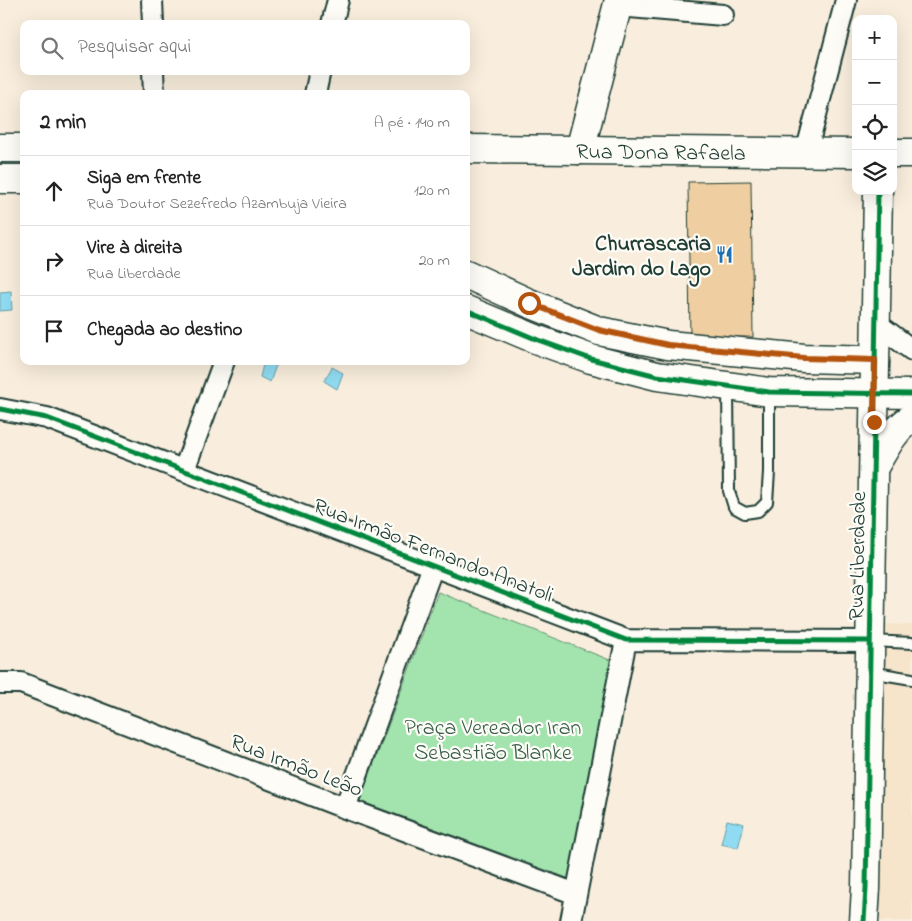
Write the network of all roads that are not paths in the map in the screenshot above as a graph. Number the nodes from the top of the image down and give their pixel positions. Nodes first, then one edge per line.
1 (152, 0) edge
2 (338, 0) edge
3 (846, 0) edge
4 (619, 3) edge
5 (723, 15) dead end
6 (153, 20) edge
7 (333, 20) edge
8 (153, 75) edge
9 (319, 75) edge
10 (154, 90) edge
11 (316, 90) edge
12 (0, 148) edge
13 (20, 148) edge
14 (470, 149) edge
15 (580, 150) junction
16 (806, 152) junction
17 (852, 153) edge
18 (897, 153) edge
19 (912, 153) edge
20 (0, 179) edge
21 (20, 179) edge
22 (878, 195) edge
23 (470, 276) edge
24 (470, 312) edge
25 (876, 323) junction
26 (912, 350) edge
27 (875, 360) junction
28 (223, 365) edge
29 (728, 386) junction
30 (769, 392) junction
31 (875, 394) junction
32 (912, 394) edge
33 (0, 409) edge
34 (912, 418) edge
35 (873, 468) junction
36 (184, 470) junction
37 (433, 566) junction
38 (626, 640) junction
39 (870, 641) junction
40 (912, 643) edge
41 (869, 672) junction
42 (912, 679) edge
43 (0, 683) edge
44 (345, 808) junction
45 (576, 894) junction
46 (571, 921) edge
47 (864, 921) edge

1 - 6 street
2 - 7 street
3 - 16 street
4 - 5 street
4 - 15 main road
8 - 10 street
9 - 11 street
12 - 13 main road
14 - 15 main road, Rua Dona Rafaela
15 - 16 main road, Rua Dona Rafaela
16 - 17 main road, Rua Dona Rafaela
18 - 19 main road
20 - 21 main road
22 - 25 main road, Rua Liberdade
23 - 27 main road
24 - 29 main road
25 - 26 street
25 - 27 main road, Rua Liberdade
27 - 31 main road, Rua Liberdade
28 - 36 street
29 - 30 main road
29 - 30 lane
30 - 31 main road
31 - 32 main road
31 - 35 main road, Rua Liberdade
33 - 36 street, Rua Irmão Fernando Anatoli
34 - 35 main road
35 - 39 main road, Rua Liberdade
36 - 37 street, Rua Irmão Fernando Anatoli
37 - 38 street, Rua Irmão Fernando Anatoli
37 - 44 street
38 - 39 street, Rua Irmão Fernando Anatoli
38 - 45 street
39 - 40 lane
39 - 41 main road, Rua Liberdade
41 - 42 lane
41 - 47 main road, Rua Liberdade
43 - 44 street, Rua Irmão Leão
44 - 45 street, Rua Irmão Leão
45 - 46 street

